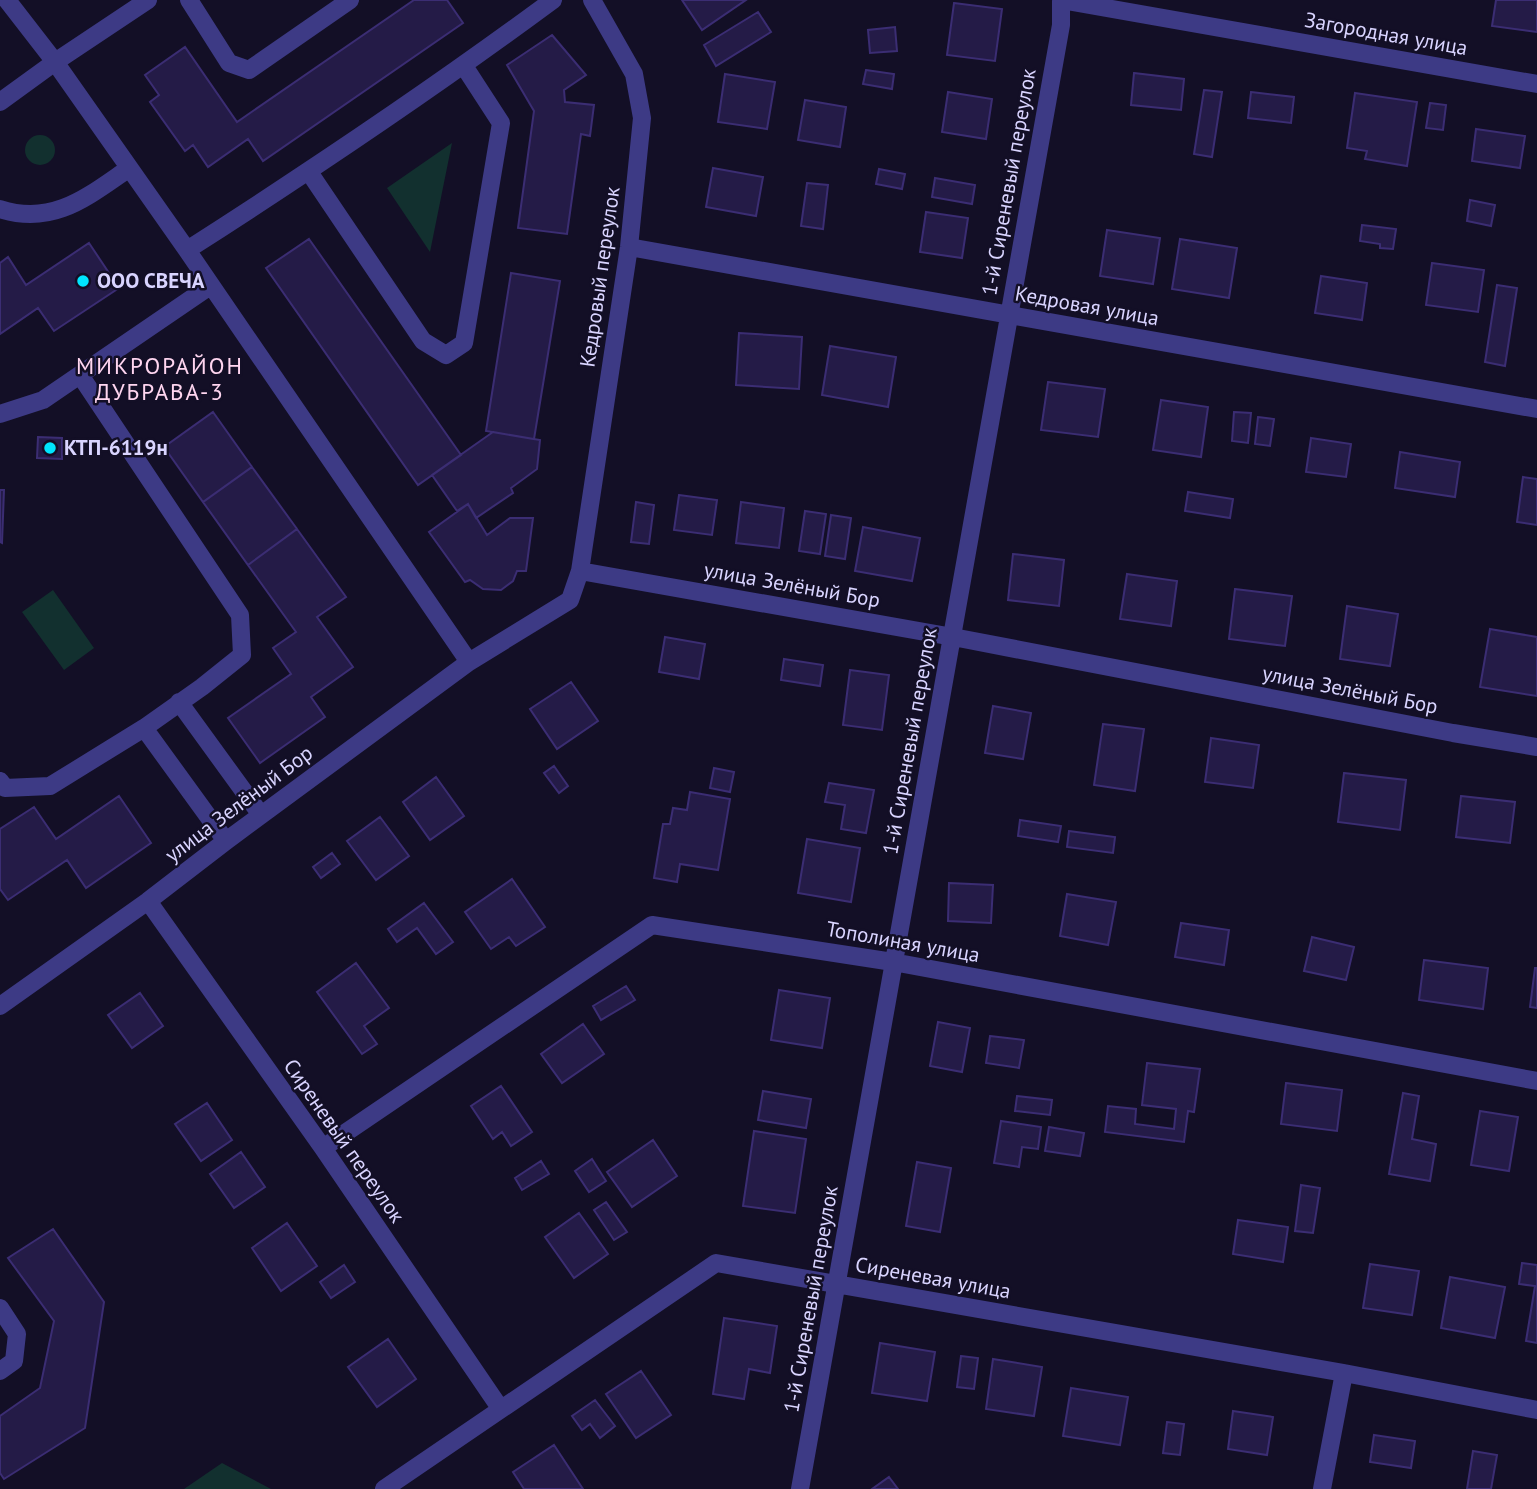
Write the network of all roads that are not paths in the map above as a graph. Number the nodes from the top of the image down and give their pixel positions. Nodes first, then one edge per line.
1 (7, 0) edge
2 (148, 0) edge
3 (188, 0) edge
4 (350, 0) edge
5 (553, 0) edge
6 (592, 0) edge
7 (1061, 0) edge
8 (55, 62) junction
9 (464, 66) junction
10 (1537, 84) edge
11 (0, 103) edge
12 (128, 169) junction
13 (309, 172) junction
14 (0, 209) edge
15 (629, 247) junction
16 (187, 250) junction
17 (210, 286) junction
18 (1008, 315) junction
19 (80, 375) junction
20 (1537, 409) edge
21 (0, 414) edge
22 (580, 571) junction
23 (953, 637) junction
24 (469, 662) junction
25 (179, 702) junction
26 (144, 728) junction
27 (1537, 747) edge
28 (0, 781) edge
29 (261, 815) junction
30 (226, 841) junction
31 (148, 901) junction
32 (893, 962) junction
33 (0, 1006) edge
34 (1537, 1081) edge
35 (323, 1148) junction
36 (837, 1284) junction
37 (0, 1308) edge
38 (0, 1371) edge
39 (1344, 1373) junction
40 (500, 1408) junction
41 (1537, 1410) edge
42 (384, 1489) edge
43 (800, 1489) edge
44 (1322, 1489) edge

1 - 8 street
2 - 8 street
3 - 4 street
5 - 9 street
6 - 15 street, Кедровый переулок
7 - 10 street, Загородная улица
7 - 18 street, 1-й Сиреневый переулок
8 - 11 street
8 - 12 street
9 - 13 street
9 - 13 street
12 - 14 street
12 - 16 street
13 - 16 street
15 - 18 street, Кедровая улица
15 - 22 street, Кедровый переулок
16 - 17 street
17 - 19 street
17 - 24 street
18 - 20 street, Кедровая улица
18 - 23 street, 1-й Сиреневый переулок
19 - 21 street
19 - 25 street
22 - 23 street, улица Зелёный Бор
22 - 24 street, улица Зелёный Бор
23 - 27 street, улица Зелёный Бор
23 - 32 street, 1-й Сиреневый переулок
24 - 29 street, улица Зелёный Бор
25 - 26 street
25 - 29 street
26 - 28 street
26 - 30 street
29 - 30 street, улица Зелёный Бор
30 - 31 street, улица Зелёный Бор
31 - 33 street, улица Зелёный Бор
31 - 35 street, Сиреневый переулок
32 - 34 street, Тополиная улица
32 - 35 street, Тополиная улица
32 - 36 street, 1-й Сиреневый переулок
35 - 40 street, Сиреневый переулок
36 - 39 street, Сиреневая улица
36 - 40 street, Сиреневая улица
36 - 43 street, 1-й Сиреневый переулок
37 - 38 street
39 - 41 street, Сиреневая улица
39 - 44 street
40 - 42 street, Сиреневая улица

